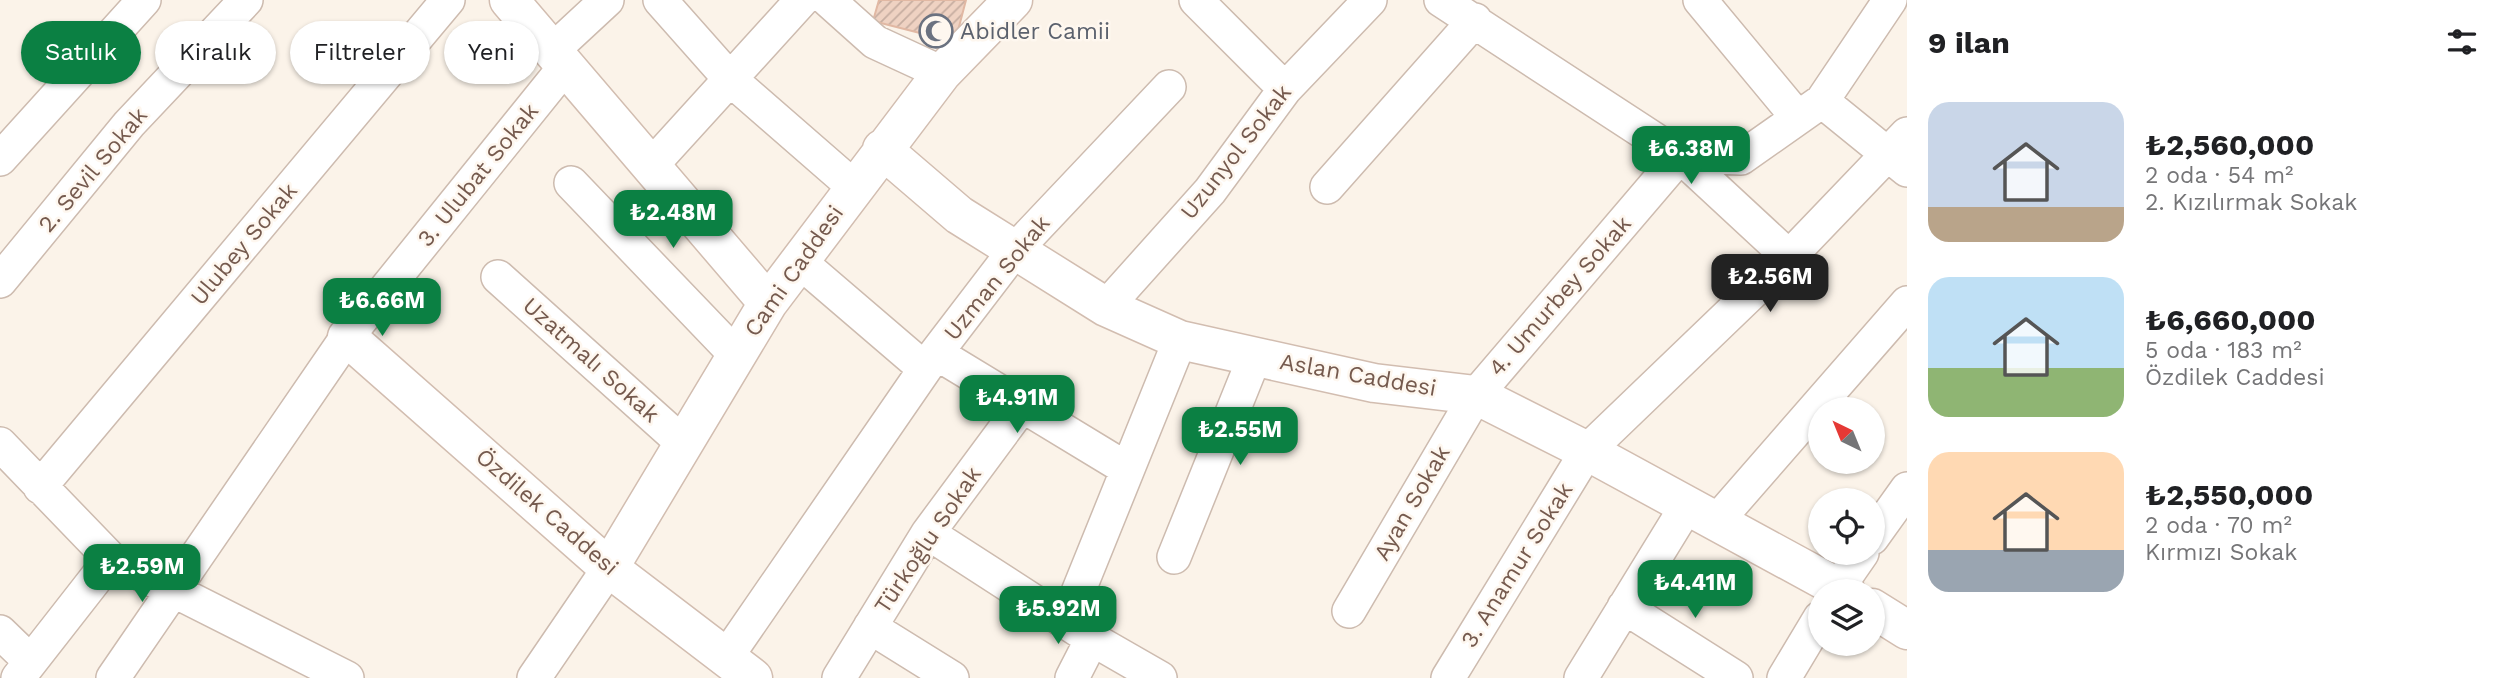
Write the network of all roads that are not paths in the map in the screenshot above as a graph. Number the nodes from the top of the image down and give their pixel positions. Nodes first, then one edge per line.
1 (144, 0) edge
2 (246, 0) edge
3 (448, 0) edge
4 (509, 0) edge
5 (607, 0) edge
6 (660, 0) edge
7 (802, 0) edge
8 (828, 0) edge
9 (1013, 0) edge
10 (1196, 0) edge
11 (1369, 0) edge
12 (1441, 0) edge
13 (1700, 0) edge
14 (1890, 0) edge
15 (1475, 20) junction
16 (558, 59) junction
17 (942, 73) junction
18 (730, 79) junction
19 (1169, 87) dead end
20 (1285, 89) junction
21 (1810, 110) junction
22 (881, 149) junction
23 (1901, 153) edge
24 (1680, 156) junction
25 (0, 159) edge
26 (650, 167) junction
27 (571, 183) dead end
28 (854, 187) junction
29 (1327, 187) dead end
30 (1014, 251) junction
31 (1789, 257) junction
32 (799, 261) junction
33 (498, 277) dead end
34 (0, 281) edge
35 (768, 303) junction
36 (1907, 303) edge
37 (1106, 307) junction
38 (347, 337) junction
39 (1180, 340) junction
40 (736, 355) junction
41 (1255, 356) junction
42 (930, 361) junction
43 (1476, 395) junction
44 (1022, 406) junction
45 (0, 444) edge
46 (684, 444) junction
47 (1587, 451) junction
48 (1127, 469) junction
49 (40, 487) junction
50 (1907, 489) edge
51 (1701, 515) junction
52 (1885, 520) edge
53 (928, 533) junction
54 (1174, 557) dead end
55 (111, 559) junction
56 (609, 568) junction
57 (1808, 580) edge
58 (175, 591) junction
59 (1624, 607) junction
60 (1349, 611) dead end
61 (1885, 616) edge
62 (870, 627) junction
63 (1907, 630) edge
64 (1079, 631) junction
65 (0, 632) edge
66 (1808, 640) edge
67 (288, 666) edge
68 (739, 668) edge
69 (24, 669) edge
70 (113, 678) edge
71 (347, 678) edge
72 (534, 678) edge
73 (839, 678) edge
74 (952, 678) edge
75 (1072, 678) edge
76 (1160, 678) edge
77 (1448, 678) edge
78 (1581, 678) edge
79 (1736, 678) edge
80 (1784, 678) edge

1 - 25 street
2 - 34 street, 2. Sevil Sokak
3 - 49 street, Ulubey Sokak
4 - 16 main road
5 - 16 street, 3. Ulubat Sokak
6 - 18 street
7 - 18 street
8 - 17 street
9 - 17 main road, Cami Caddesi
10 - 20 street
11 - 20 street, Uzunyol Sokak
12 - 15 street
13 - 21 street
14 - 21 street
15 - 24 street
15 - 29 street
16 - 26 main road
16 - 38 street, 3. Ulubat Sokak
17 - 22 main road, Cami Caddesi
18 - 26 street
18 - 28 street
19 - 30 street, Uzman Sokak
20 - 37 street, Uzunyol Sokak
21 - 23 street
21 - 24 street
22 - 28 main road, Cami Caddesi
22 - 30 main road, Aslan Caddesi
23 - 31 street, 3. Anamur Sokak
24 - 31 street
24 - 43 street, 4. Umurbey Sokak
26 - 35 main road
27 - 40 street
28 - 32 main road, Cami Caddesi
30 - 37 main road, Aslan Caddesi
30 - 42 street, Uzman Sokak
31 - 47 street, 3. Anamur Sokak
32 - 35 main road, Cami Caddesi
32 - 42 street
33 - 46 street, Uzatmalı Sokak
35 - 40 main road, Cami Caddesi
36 - 51 street
37 - 39 main road, Aslan Caddesi
38 - 56 main road, Özdilek Caddesi
38 - 58 street, 3. Ulubat Sokak
39 - 41 main road, Aslan Caddesi
39 - 48 street
40 - 46 main road, Cami Caddesi
41 - 43 main road, Aslan Caddesi
41 - 54 street
42 - 44 street
42 - 68 street, Uzman Sokak
43 - 47 main road, Aslan Caddesi
43 - 60 street, Ayan Sokak
44 - 48 street
44 - 53 street, Türkoğlu Sokak
45 - 49 street
46 - 56 main road, Cami Caddesi
47 - 51 main road, Aslan Caddesi
47 - 77 street, 3. Anamur Sokak
48 - 64 street
49 - 55 street
50 - 52 street
51 - 57 main road, Aslan Caddesi
51 - 59 street
53 - 62 street, Türkoğlu Sokak
53 - 64 street
55 - 58 street
55 - 69 street
56 - 68 main road, Özdilek Caddesi
56 - 72 street
58 - 67 street
58 - 70 street, 3. Ulubat Sokak
59 - 78 street
59 - 79 street
61 - 63 main road
62 - 73 street, Türkoğlu Sokak
62 - 74 street
64 - 75 street
64 - 76 street
65 - 69 street
66 - 80 street
67 - 71 street

